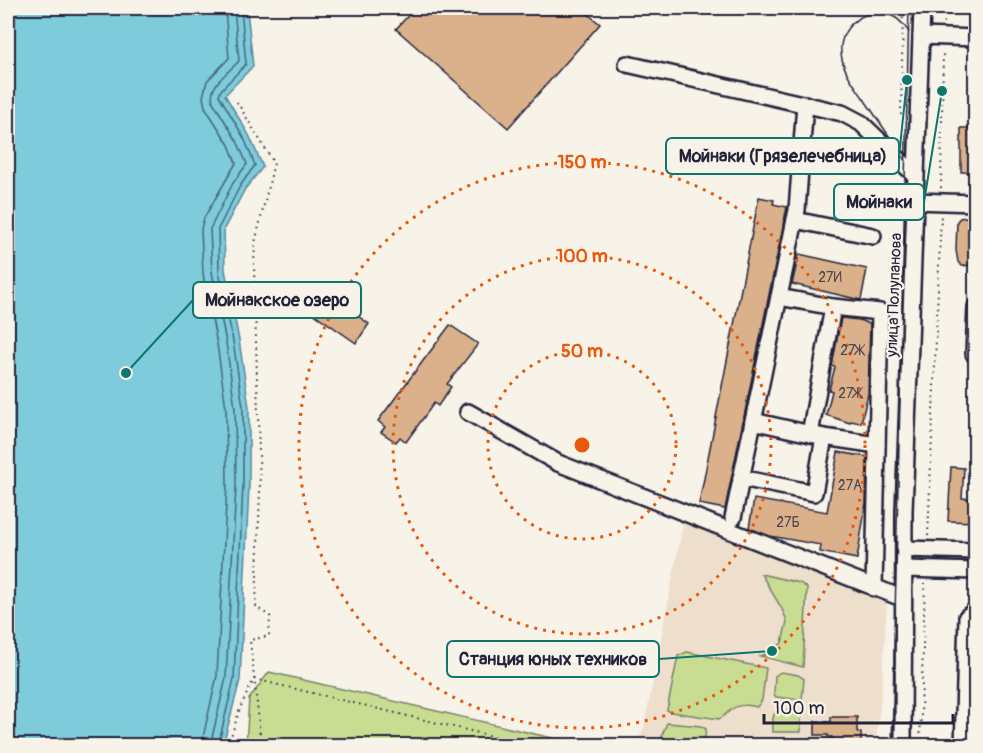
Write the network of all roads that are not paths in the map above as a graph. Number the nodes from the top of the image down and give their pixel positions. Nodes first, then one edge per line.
1 (922, 8) edge
2 (921, 36) junction
3 (975, 38) edge
4 (627, 64) dead end
5 (805, 104) junction
6 (915, 175) junction
7 (914, 201) junction
8 (975, 203) edge
9 (795, 220) junction
10 (873, 236) dead end
11 (779, 297) junction
12 (975, 307) edge
13 (833, 308) junction
14 (974, 354) edge
15 (468, 412) dead end
16 (753, 421) junction
17 (817, 436) junction
18 (877, 445) junction
19 (741, 478) junction
20 (733, 518) dead end
21 (904, 549) junction
22 (975, 551) edge
23 (904, 569) junction
24 (975, 571) edge
25 (874, 588) junction
26 (903, 600) junction
27 (975, 610) edge
28 (903, 746) edge
29 (963, 746) edge

1 - 2 street, улица Полупанова
2 - 3 street
2 - 6 street, улица Полупанова
4 - 5 street
5 - 6 street
5 - 9 street
6 - 7 street, улица Полупанова
7 - 8 street
7 - 21 street, улица Полупанова
9 - 10 street
9 - 11 street
11 - 13 street
11 - 16 street
12 - 14 street
13 - 17 street
13 - 18 street
15 - 25 street
16 - 17 street
16 - 19 street
17 - 18 street
17 - 19 street
18 - 25 street
19 - 20 street
21 - 22 street
21 - 23 street, улица Полупанова
23 - 24 street
23 - 26 street
25 - 26 street
26 - 28 street
27 - 29 street

